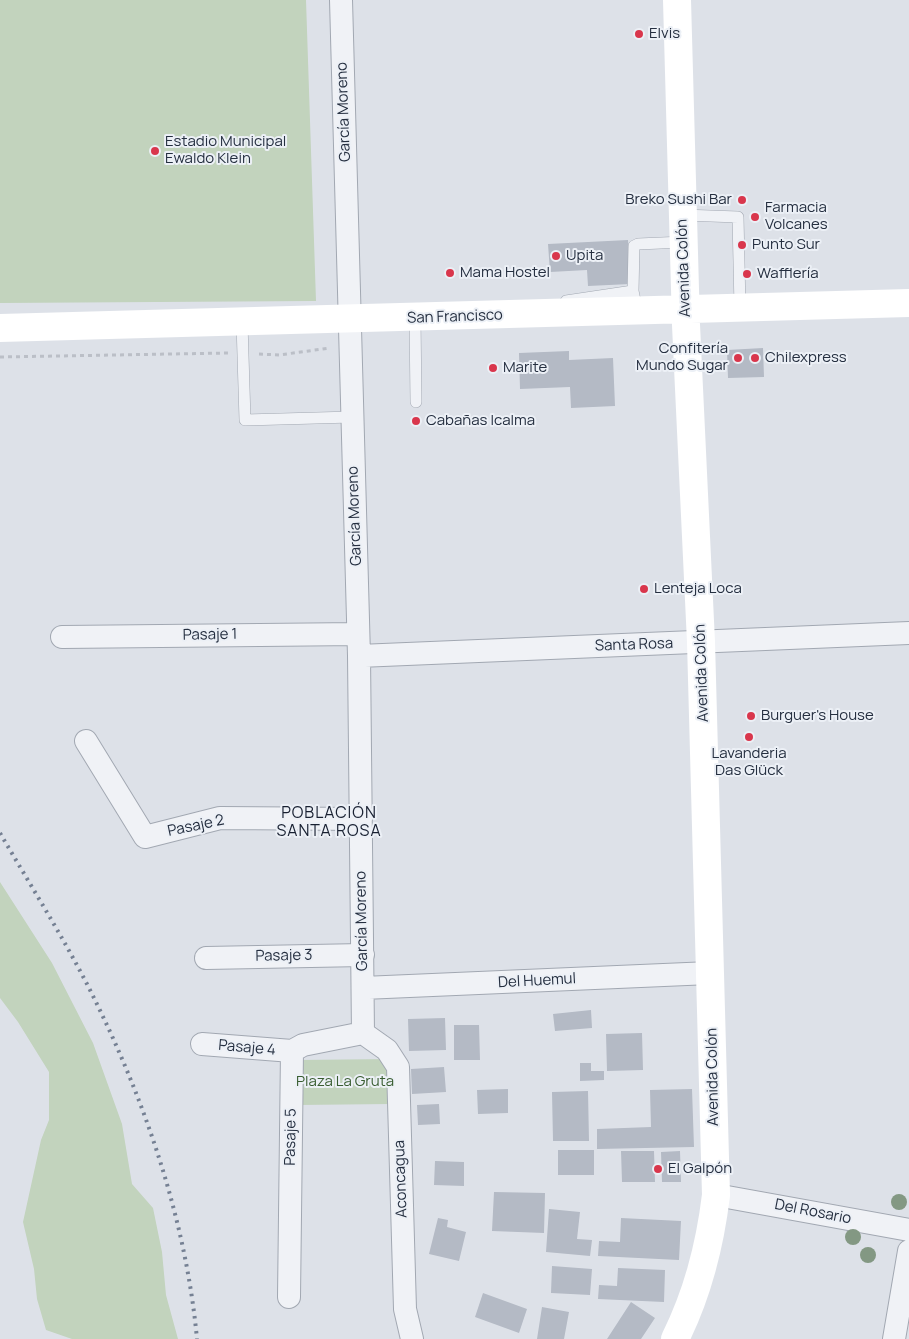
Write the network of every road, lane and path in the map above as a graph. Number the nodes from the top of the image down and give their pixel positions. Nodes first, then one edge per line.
1 (341, 0) edge
2 (677, 0) edge
3 (683, 215) junction
4 (684, 242) junction
5 (635, 301) junction
6 (909, 303) edge
7 (740, 309) junction
8 (686, 311) junction
9 (415, 318) junction
10 (242, 323) junction
11 (0, 328) edge
12 (350, 333) junction
13 (243, 354) junction
14 (0, 357) edge
15 (416, 402) dead end
16 (352, 417) junction
17 (909, 633) edge
18 (62, 637) dead end
19 (701, 642) junction
20 (358, 645) junction
21 (86, 741) dead end
22 (360, 819) junction
23 (363, 955) junction
24 (206, 958) dead end
25 (710, 973) junction
26 (363, 988) junction
27 (364, 1033) junction
28 (202, 1044) dead end
29 (292, 1051) junction
30 (716, 1195) junction
31 (909, 1230) edge
32 (909, 1251) edge
33 (289, 1297) dead end
34 (412, 1339) edge
35 (675, 1339) edge
36 (894, 1339) edge

1 - 12 street, García Moreno
2 - 3 main road, Avenida Colón
3 - 4 main road, Avenida Colón
3 - 7 lane
4 - 5 lane
4 - 8 main road, Avenida Colón
5 - 8 main road, San Francisco
5 - 9 main road, San Francisco
6 - 7 main road, San Francisco
7 - 8 main road, San Francisco
8 - 19 main road, Avenida Colón
9 - 12 main road, San Francisco
9 - 15 lane
10 - 11 main road, San Francisco
10 - 12 main road, San Francisco
10 - 13 lane
12 - 13 path
12 - 16 street, García Moreno
13 - 14 path
13 - 16 lane
16 - 20 street, García Moreno
17 - 19 street, Santa Rosa
18 - 20 street, Pasaje 1
19 - 20 street, Santa Rosa
19 - 25 main road, Avenida Colón
20 - 22 street, García Moreno
21 - 22 street, Pasaje 2
22 - 23 street, García Moreno
23 - 24 street, Pasaje 3
23 - 26 street, García Moreno
25 - 26 street, Del Huemul
25 - 30 main road, Avenida Colón
26 - 27 street, García Moreno
27 - 29 street
27 - 34 street, Aconcagua
28 - 29 street, Pasaje 4
29 - 33 street, Pasaje 5
30 - 31 street, Del Rosario
30 - 35 main road, Avenida Colón
32 - 36 street

